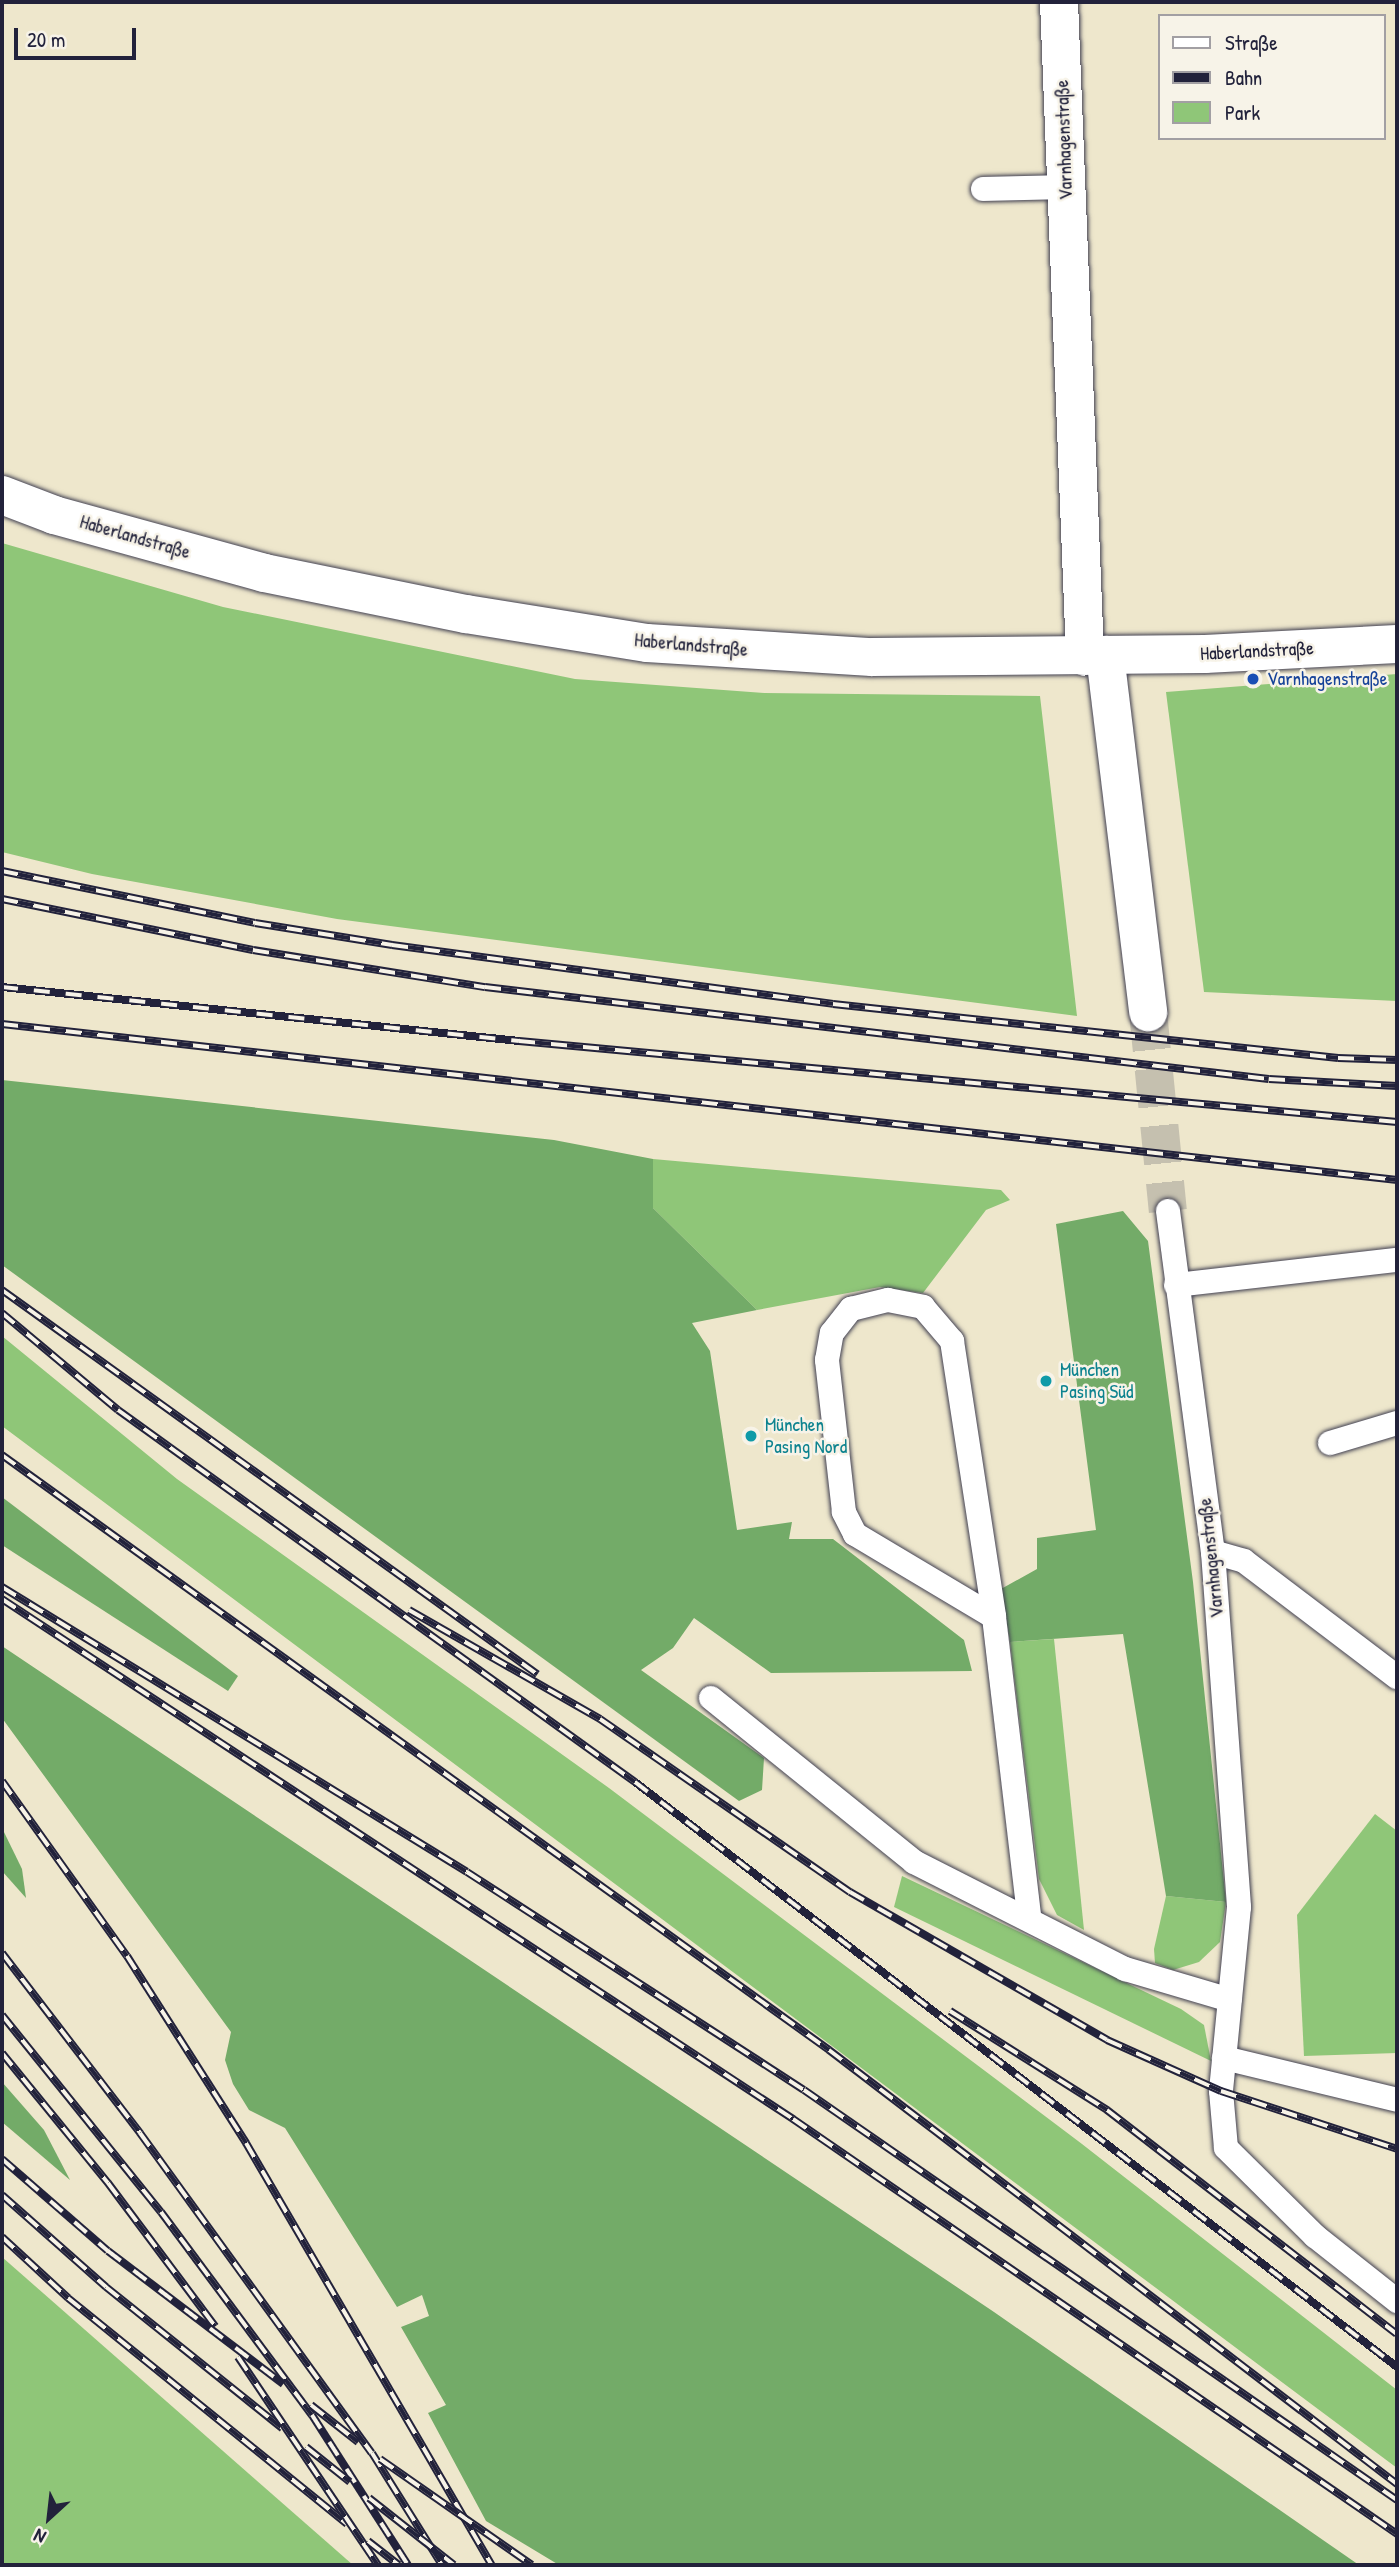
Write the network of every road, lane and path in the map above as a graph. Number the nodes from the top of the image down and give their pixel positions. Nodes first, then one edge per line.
1 (1059, 2) edge
2 (1066, 187) junction
3 (983, 189) dead end
4 (2, 495) edge
5 (1397, 644) edge
6 (1095, 656) junction
7 (1148, 1012) tunnel mouth
8 (1168, 1211) tunnel mouth
9 (1397, 1260) edge
10 (1176, 1285) junction
11 (1397, 1423) edge
12 (1330, 1443) dead end
13 (1213, 1552) junction
14 (994, 1617) junction
15 (1397, 1677) edge
16 (711, 1698) dead end
17 (1028, 1917) junction
18 (1230, 2000) junction
19 (1224, 2058) junction
20 (1397, 2100) edge
21 (1397, 2301) edge

1 - 2 street, Varnhagenstraße
2 - 3 lane
2 - 6 street, Varnhagenstraße
4 - 6 street, Haberlandstraße
5 - 6 street, Haberlandstraße
6 - 7 street, Varnhagenstraße
8 - 10 lane, Varnhagenstraße
9 - 10 lane
10 - 13 lane, Varnhagenstraße
11 - 12 lane
13 - 15 lane
13 - 18 lane, Varnhagenstraße
14 - 14 lane
14 - 17 lane
16 - 17 lane
17 - 18 lane
18 - 19 lane, Varnhagenstraße
19 - 20 lane
19 - 21 lane, Varnhagenstraße

